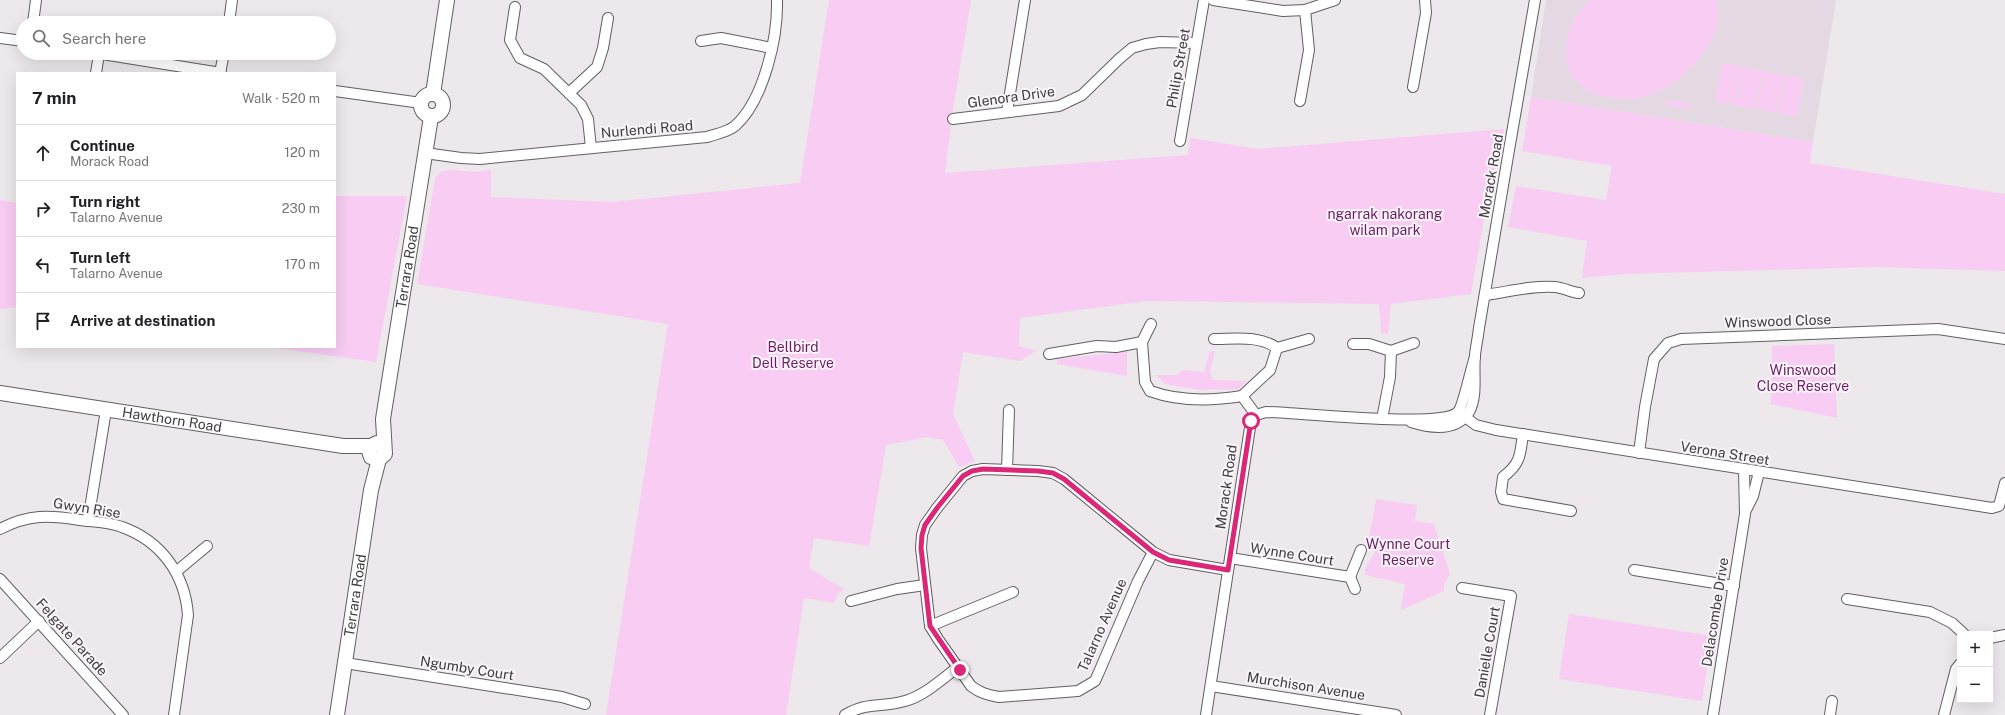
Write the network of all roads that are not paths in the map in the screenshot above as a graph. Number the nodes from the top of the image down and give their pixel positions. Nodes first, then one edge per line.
1 (36, 0) edge
2 (232, 0) edge
3 (447, 0) edge
4 (777, 0) edge
5 (1025, 0) edge
6 (1204, 0) edge
7 (1213, 0) edge
8 (1333, 0) edge
9 (1425, 0) edge
10 (1535, 0) edge
11 (515, 6) dead end
12 (1305, 10) junction
13 (34, 16) edge
14 (230, 16) edge
15 (608, 18) dead end
16 (0, 38) edge
17 (16, 40) edge
18 (701, 40) dead end
19 (1196, 42) junction
20 (772, 48) junction
21 (97, 60) edge
22 (141, 60) edge
23 (223, 60) edge
24 (96, 72) edge
25 (215, 72) edge
26 (221, 72) edge
27 (1412, 87) dead end
28 (336, 92) edge
29 (569, 93) junction
30 (433, 94) junction
31 (1300, 101) dead end
32 (421, 103) junction
33 (1007, 112) junction
34 (431, 117) junction
35 (953, 119) dead end
36 (1180, 141) dead end
37 (590, 148) junction
38 (425, 153) junction
39 (1579, 293) dead end
40 (1485, 295) junction
41 (1151, 324) dead end
42 (1214, 339) dead end
43 (1309, 339) dead end
44 (2005, 339) edge
45 (1142, 342) junction
46 (1414, 343) dead end
47 (1353, 344) dead end
48 (1276, 348) junction
49 (1391, 351) junction
50 (1049, 354) dead end
51 (0, 393) edge
52 (1242, 396) junction
53 (106, 410) junction
54 (1009, 410) dead end
55 (1256, 415) junction
56 (1461, 415) junction
57 (1382, 419) junction
58 (1523, 434) junction
59 (374, 451) junction
60 (1639, 453) junction
61 (1008, 470) junction
62 (1744, 470) junction
63 (1759, 472) junction
64 (2005, 483) edge
65 (1571, 511) dead end
66 (1745, 514) junction
67 (88, 521) junction
68 (0, 529) edge
69 (207, 546) dead end
70 (1361, 550) dead end
71 (1153, 552) junction
72 (1230, 558) junction
73 (1228, 570) junction
74 (1634, 570) dead end
75 (177, 571) junction
76 (1350, 577) junction
77 (0, 579) edge
78 (925, 585) junction
79 (1734, 586) junction
80 (1462, 588) dead end
81 (1355, 589) dead end
82 (1014, 592) dead end
83 (1847, 599) dead end
84 (851, 601) dead end
85 (39, 622) junction
86 (930, 626) junction
87 (1961, 631) edge
88 (2005, 635) edge
89 (1993, 637) edge
90 (0, 658) edge
91 (345, 663) junction
92 (958, 667) junction
93 (1958, 667) edge
94 (1210, 686) junction
95 (1832, 701) dead end
96 (585, 704) dead end
97 (337, 710) edge
98 (118, 713) edge
99 (174, 715) edge
100 (844, 715) edge
101 (1206, 715) edge
102 (1396, 715) edge
103 (1490, 715) edge
104 (1713, 715) edge
105 (1830, 715) edge
106 (1944, 715) edge

1 - 13 street
2 - 14 street
3 - 30 main road
4 - 20 street, Nurlendi Road
5 - 33 street
6 - 19 street, Philip Street
7 - 12 street
8 - 12 street
9 - 27 street
10 - 40 street, Morack Road
11 - 29 street
12 - 31 street
15 - 29 street
16 - 17 street
18 - 20 street
19 - 33 street, Glenora Drive
19 - 36 street, Philip Street
20 - 37 street, Nurlendi Road
21 - 24 street
22 - 25 street
23 - 26 street
28 - 32 street
29 - 37 street
30 - 32 main road
30 - 34 main road
32 - 34 main road
33 - 35 street, Glenora Drive
34 - 38 main road, Terrara Road
37 - 38 street, Nurlendi Road
38 - 59 main road, Terrara Road
39 - 40 street
40 - 56 street, Morack Road
41 - 45 street
42 - 48 street
43 - 48 street
44 - 60 street, Winswood Close
45 - 50 street
45 - 52 street
46 - 49 street
47 - 49 street
48 - 52 street
49 - 57 street
51 - 53 main road, Hawthorn Road
52 - 55 street
53 - 59 main road, Hawthorn Road
53 - 67 street
54 - 61 street
55 - 57 street
55 - 72 street, Morack Road
56 - 57 street
56 - 58 street, Verona Street
58 - 60 street, Verona Street
58 - 65 street
59 - 91 main road, Terrara Road
60 - 62 street, Verona Street
61 - 71 street, Talarno Avenue
61 - 78 street, Talarno Avenue
62 - 63 street, Verona Street
62 - 66 street, Delacombe Drive
63 - 64 street, Verona Street
63 - 66 street, Delacombe Drive
66 - 79 street, Delacombe Drive
67 - 68 street, Gwyn Rise
67 - 75 street, Gwyn Rise
69 - 75 street
70 - 76 street, Wynne Court
71 - 73 street, Talarno Avenue
71 - 92 street, Talarno Avenue
72 - 73 street, Morack Road
72 - 76 street, Wynne Court
73 - 94 street, Morack Road
74 - 79 street
75 - 99 street, Gwyn Rise
76 - 81 street, Wynne Court
77 - 85 street, Felgate Parade
78 - 84 street
78 - 86 street, Talarno Avenue
79 - 104 street, Delacombe Drive
80 - 103 street, Danielle Court
82 - 86 street
83 - 87 street
85 - 90 street
85 - 98 street, Felgate Parade
86 - 92 street, Talarno Avenue
88 - 89 street
91 - 96 street, Ngumby Court
91 - 97 main road, Terrara Road
92 - 100 street
93 - 106 street
94 - 101 street, Morack Road
94 - 102 street, Murchison Avenue
95 - 105 street

